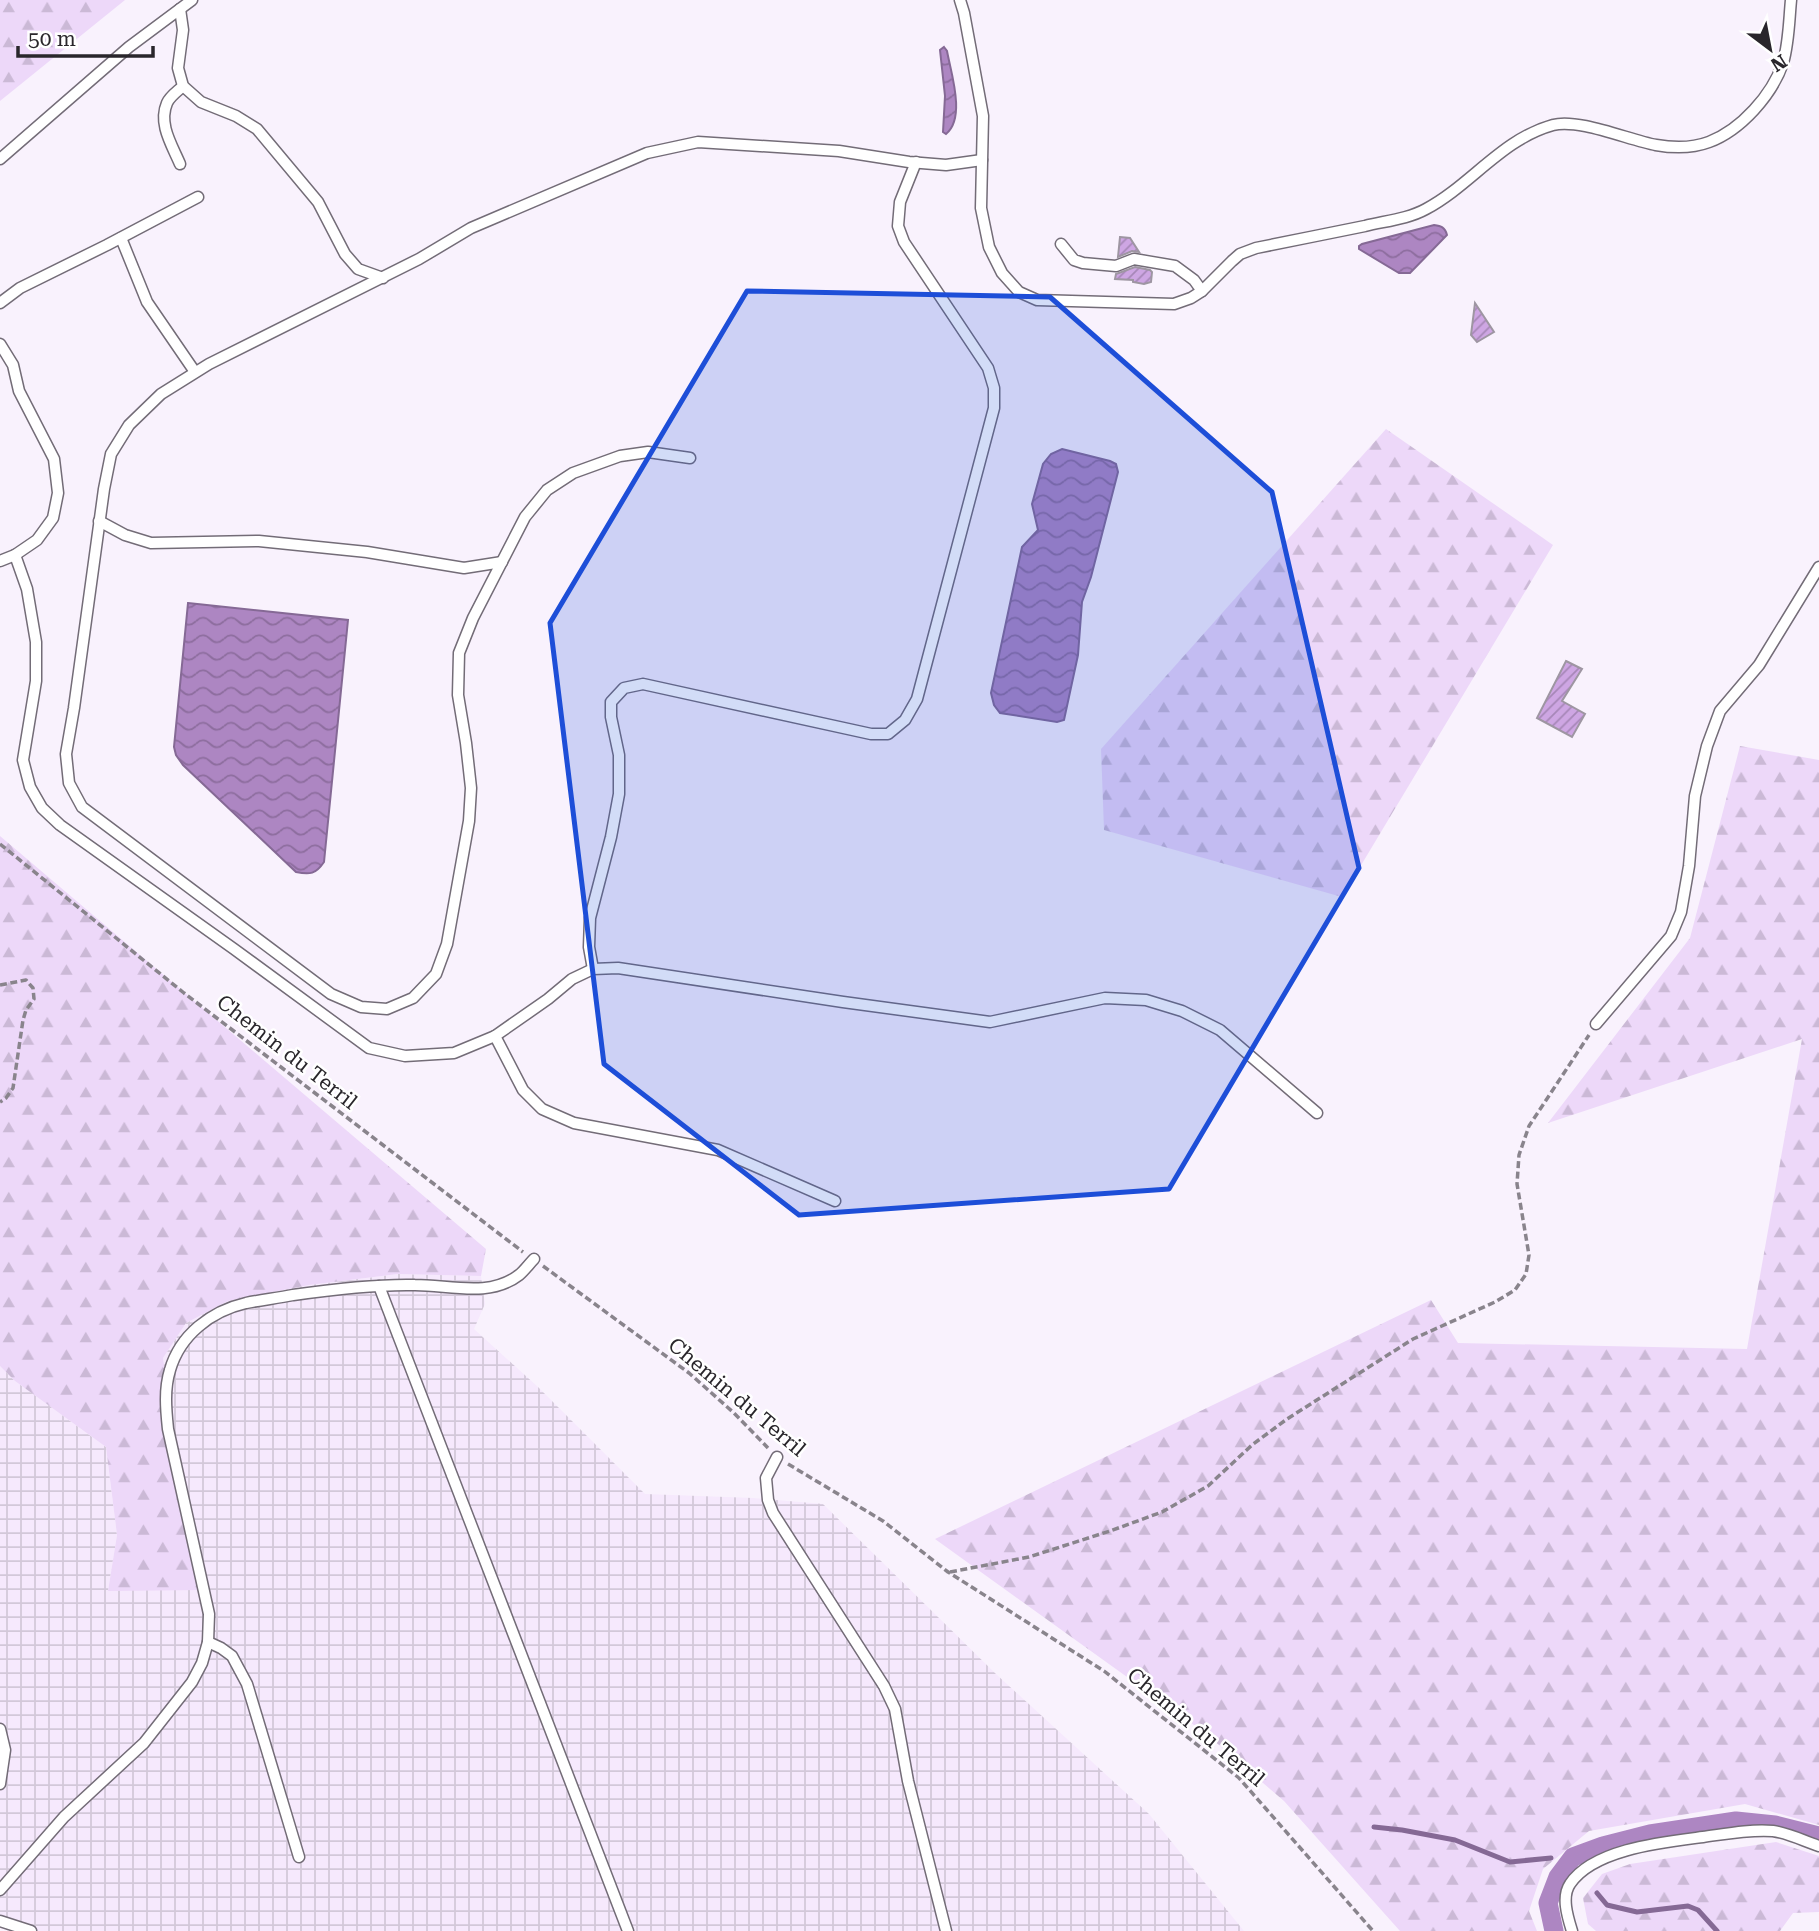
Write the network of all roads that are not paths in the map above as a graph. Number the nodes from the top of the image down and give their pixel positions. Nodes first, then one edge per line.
1 (192, 0) edge
2 (960, 0) edge
3 (1791, 0) edge
4 (180, 9) junction
5 (183, 86) junction
6 (0, 159) edge
7 (982, 160) junction
8 (916, 162) junction
9 (180, 164) dead end
10 (198, 197) dead end
11 (121, 238) junction
12 (1061, 244) dead end
13 (383, 278) junction
14 (1202, 290) junction
15 (0, 303) edge
16 (0, 344) edge
17 (195, 372) junction
18 (690, 458) dead end
19 (99, 521) junction
20 (15, 555) junction
21 (0, 561) edge
22 (502, 562) junction
23 (1819, 567) edge
24 (593, 969) junction
25 (1595, 1024) road end
26 (495, 1036) junction
27 (1317, 1113) dead end
28 (835, 1201) dead end
29 (534, 1259) road end
30 (379, 1286) junction
31 (776, 1457) road end
32 (208, 1642) junction
33 (0, 1729) edge
34 (0, 1784) edge
35 (1819, 1846) edge
36 (299, 1857) dead end
37 (0, 1890) edge
38 (0, 1921) edge
39 (31, 1931) edge
40 (628, 1931) edge
41 (946, 1931) edge
42 (1572, 1931) edge

1 - 4 lane
2 - 7 lane
3 - 14 lane
4 - 5 lane
4 - 6 lane
5 - 9 lane
5 - 13 lane
7 - 8 lane
7 - 14 lane
8 - 13 lane
8 - 24 lane
10 - 11 lane
11 - 15 lane
11 - 17 lane
12 - 14 lane
13 - 17 lane
16 - 20 lane
17 - 19 lane
18 - 22 lane
19 - 22 lane
19 - 22 lane
20 - 21 lane
20 - 26 lane
23 - 25 lane
24 - 26 lane
24 - 27 lane
26 - 28 lane
29 - 30 lane
30 - 32 lane
30 - 40 lane
31 - 41 lane
32 - 36 lane
32 - 37 lane
33 - 34 lane
35 - 42 lane
38 - 39 lane

